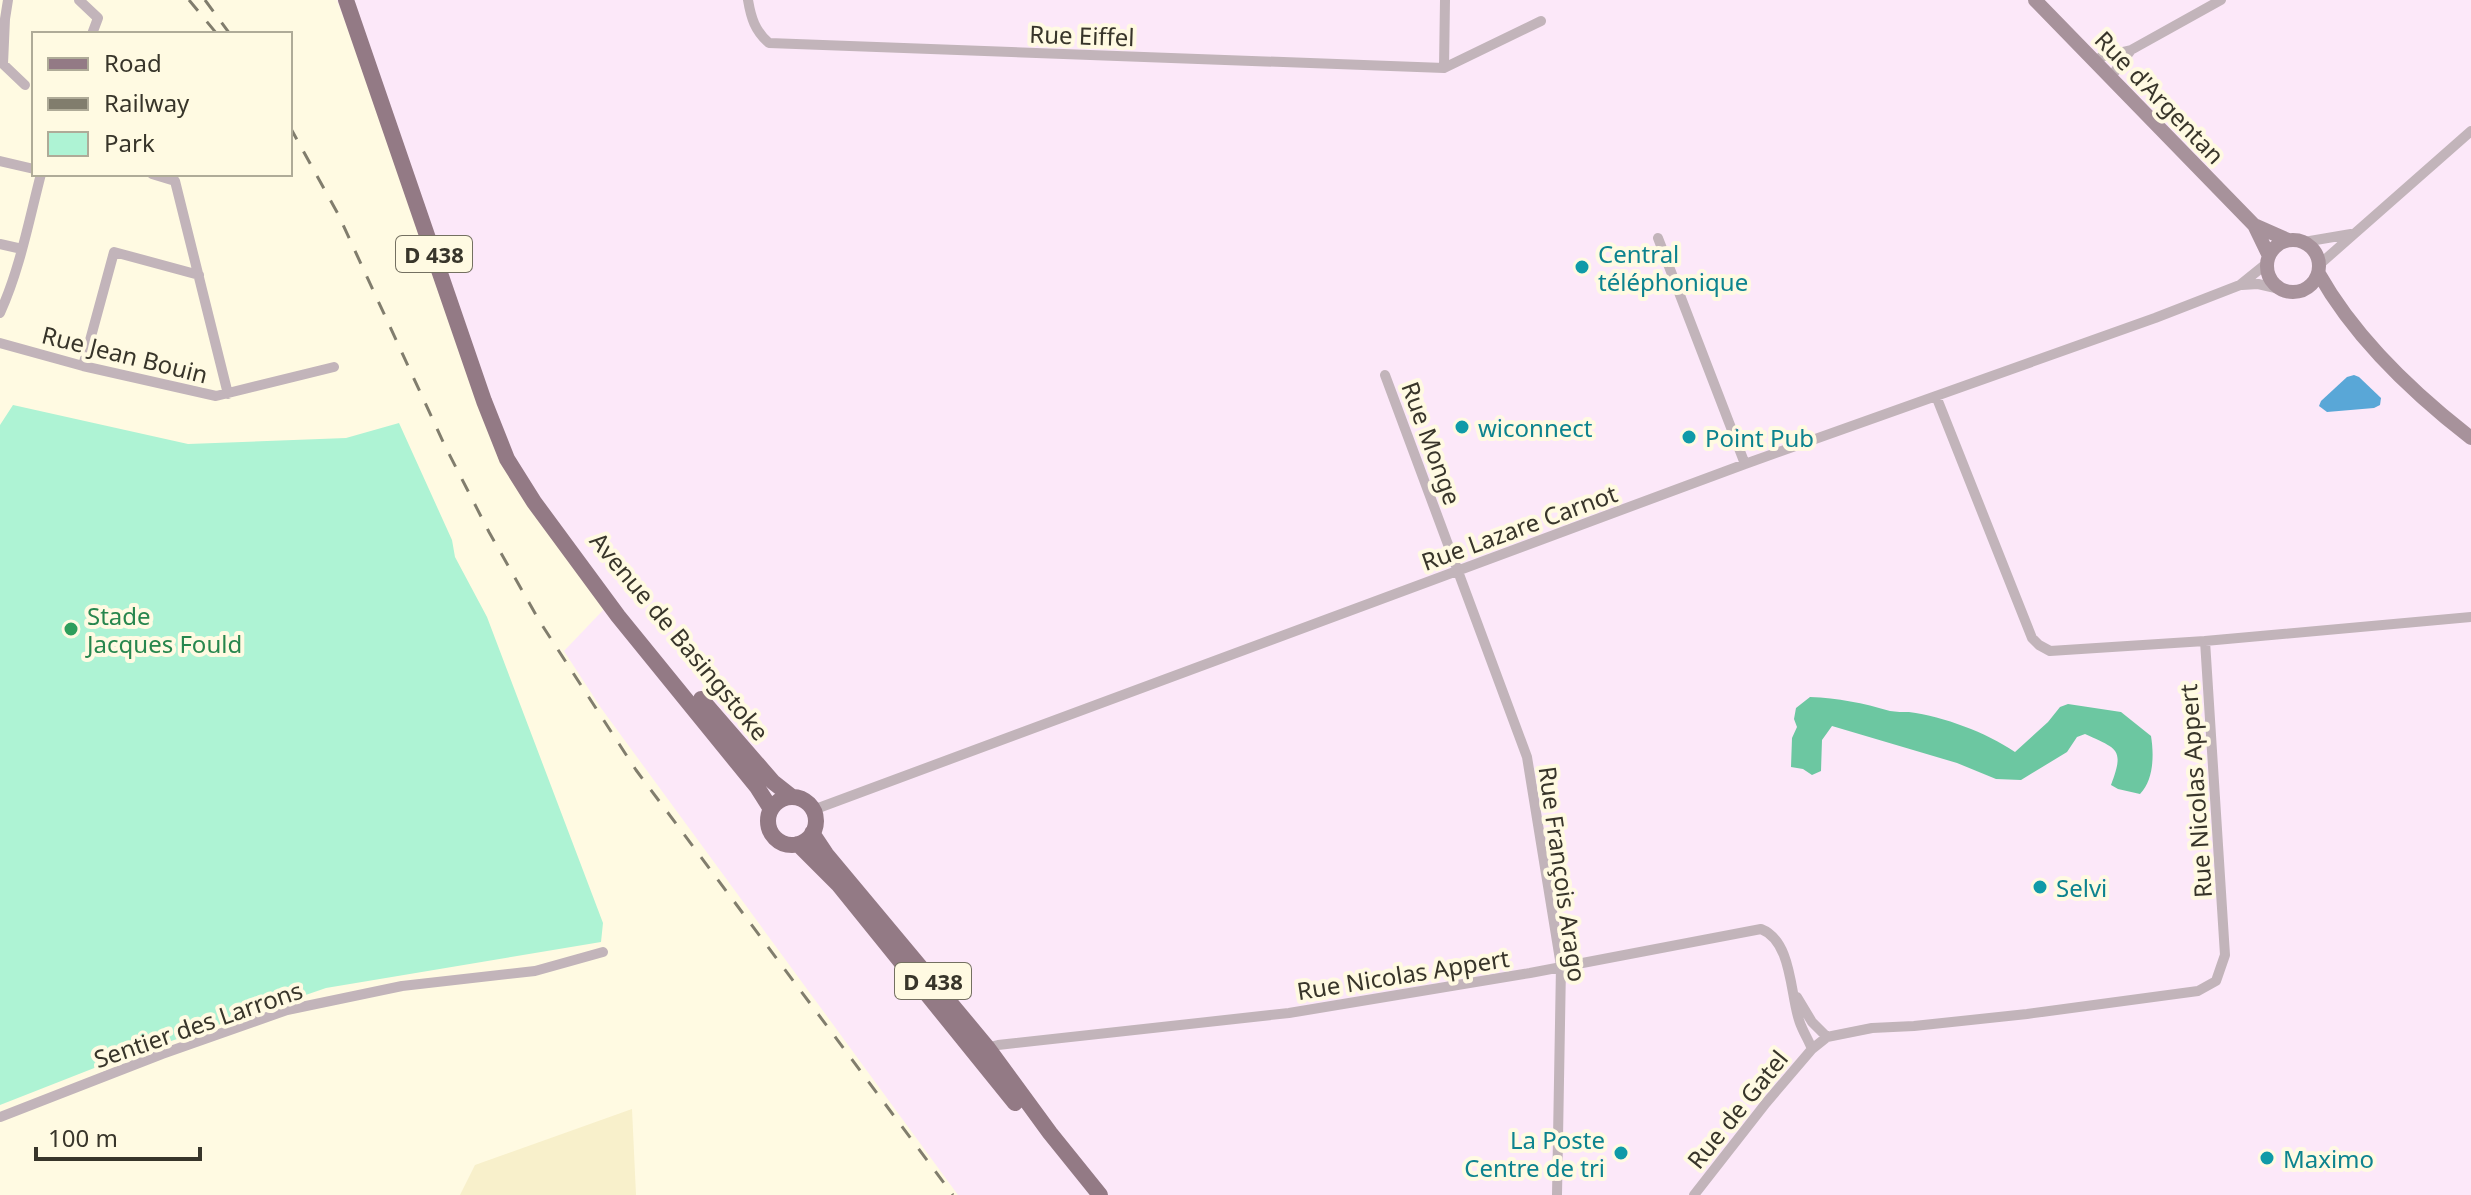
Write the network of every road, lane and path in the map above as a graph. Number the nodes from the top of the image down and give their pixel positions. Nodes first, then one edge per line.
1 (8, 0) edge
2 (79, 0) edge
3 (346, 0) edge
4 (748, 0) edge
5 (1445, 0) edge
6 (2035, 0) edge
7 (2221, 0) edge
8 (1541, 21) dead end
9 (93, 32) edge
10 (2131, 50) junction
11 (2095, 63) junction
12 (1444, 68) junction
13 (2110, 78) junction
14 (25, 85) dead end
15 (2471, 131) edge
16 (0, 161) edge
17 (32, 169) edge
18 (40, 176) edge
19 (159, 176) edge
20 (2254, 225) junction
21 (2353, 234) junction
22 (1658, 238) dead end
23 (2288, 240) junction
24 (2304, 242) junction
25 (0, 244) edge
26 (22, 249) junction
27 (2268, 260) junction
28 (2319, 269) junction
29 (199, 275) junction
30 (2240, 285) junction
31 (2280, 289) junction
32 (2306, 290) junction
33 (2341, 309) junction
34 (0, 313) edge
35 (0, 343) edge
36 (83, 366) junction
37 (334, 367) dead end
38 (1385, 375) dead end
39 (228, 394) junction
40 (1936, 396) junction
41 (2471, 438) edge
42 (1745, 464) junction
43 (534, 502) junction
44 (1458, 571) junction
45 (2471, 617) edge
46 (2205, 641) junction
47 (792, 797) junction
48 (771, 809) junction
49 (813, 810) junction
50 (812, 833) junction
51 (798, 844) junction
52 (603, 952) dead end
53 (1561, 966) junction
54 (1794, 992) junction
55 (1827, 1037) junction
56 (1812, 1049) junction
57 (982, 1050) junction
58 (0, 1117) edge
59 (1047, 1135) junction
60 (1089, 1195) edge
61 (1100, 1195) edge
62 (1557, 1195) edge
63 (1694, 1195) edge

1 - 14 street
2 - 9 street
3 - 43 main road, Avenue de Basingstoke / D 438
4 - 12 street, Rue Eiffel
5 - 12 street
6 - 11 main road, Rue d'Argentan
7 - 10 street
8 - 12 street
10 - 11 street
10 - 13 street
11 - 13 main road, Rue d'Argentan
13 - 20 main road, Rue d'Argentan
15 - 21 street
16 - 17 street
18 - 26 street
19 - 29 street
20 - 23 main road, Rue d'Argentan
20 - 27 main road, Rue d'Argentan
21 - 24 street
21 - 28 street
22 - 42 street
23 - 24 main road
23 - 27 main road
24 - 28 main road
25 - 26 street
26 - 34 street
27 - 30 street, Rue Lazare Carnot
27 - 31 main road
28 - 32 main road
28 - 33 main road
29 - 36 street
29 - 39 street
30 - 31 street, Rue Lazare Carnot
30 - 40 street, Rue Lazare Carnot
31 - 32 main road
32 - 33 main road
33 - 41 main road
35 - 36 street, Rue Jean Bouin
36 - 39 street, Rue Jean Bouin
37 - 39 street, Rue Jean Bouin
38 - 44 street, Rue Monge
40 - 42 street, Rue Lazare Carnot
40 - 46 street
42 - 44 street, Rue Lazare Carnot
43 - 47 main road, Avenue de Basingstoke / D 438
43 - 48 main road, Avenue de Basingstoke / D 438
44 - 49 street, Rue Lazare Carnot
44 - 53 street, Rue François Arago
45 - 46 street
46 - 55 street, Rue Nicolas Appert
47 - 48 main road
47 - 49 main road
48 - 51 main road
49 - 50 main road
50 - 51 main road
50 - 57 main road, D 438
51 - 57 main road, D 438
52 - 58 street, Sentier des Larrons
53 - 54 street, Rue Nicolas Appert
53 - 57 street, Rue Nicolas Appert
53 - 62 street, Rue François Arago
54 - 55 street, Rue Nicolas Appert
54 - 56 street, Rue Nicolas Appert
55 - 56 street, Rue Nicolas Appert
56 - 63 street, Rue de Gatel
57 - 59 main road, D 438
59 - 60 main road, D 438
59 - 61 main road, D 438

